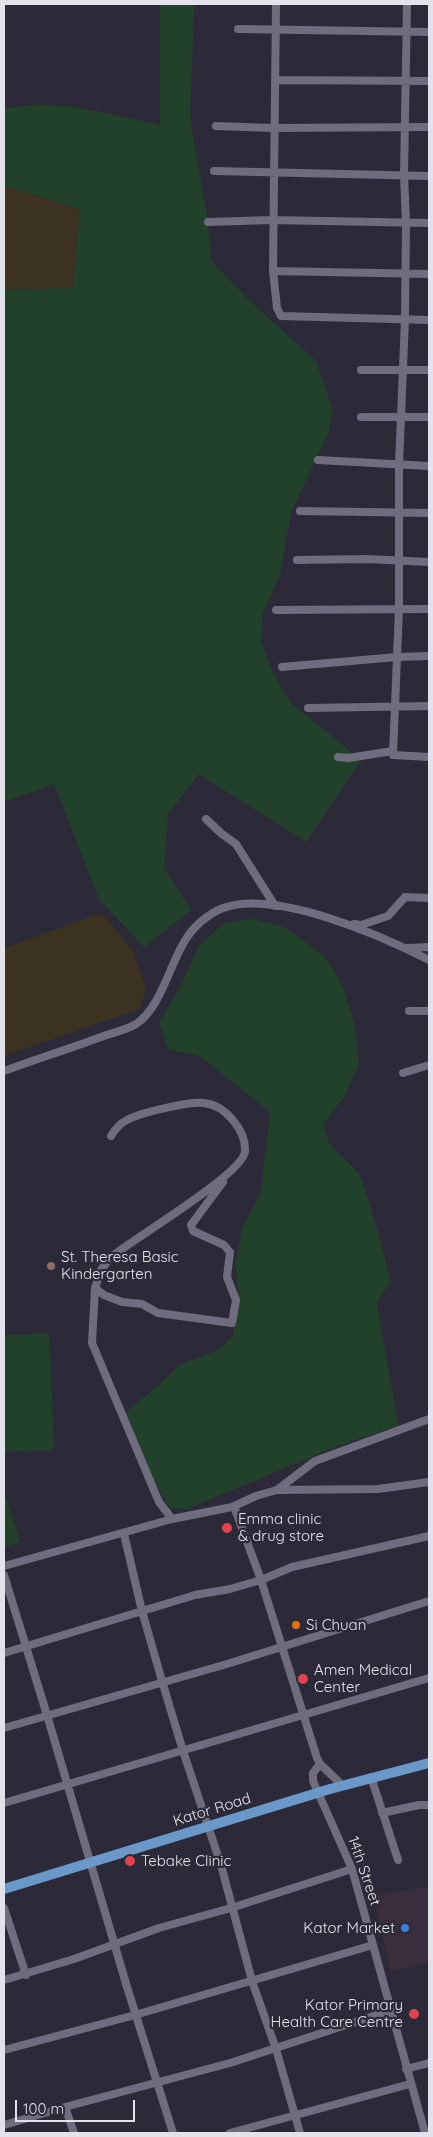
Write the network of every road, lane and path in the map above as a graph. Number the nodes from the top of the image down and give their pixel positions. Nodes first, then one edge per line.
1 (276, 4) edge
2 (407, 4) edge
3 (238, 29) dead end
4 (276, 29) junction
5 (406, 31) junction
6 (429, 32) edge
7 (275, 80) junction
8 (406, 80) junction
9 (429, 80) edge
10 (216, 126) dead end
11 (405, 126) junction
12 (429, 126) edge
13 (274, 128) junction
14 (214, 171) dead end
15 (274, 173) junction
16 (404, 175) junction
17 (429, 176) edge
18 (272, 220) junction
19 (208, 222) dead end
20 (406, 222) junction
21 (429, 222) edge
22 (273, 271) junction
23 (405, 273) junction
24 (429, 274) edge
25 (405, 319) junction
26 (429, 320) edge
27 (361, 370) dead end
28 (404, 370) junction
29 (429, 370) edge
30 (361, 417) dead end
31 (402, 417) junction
32 (429, 417) edge
33 (318, 460) dead end
34 (399, 465) junction
35 (429, 466) edge
36 (300, 512) dead end
37 (400, 513) junction
38 (429, 513) edge
39 (298, 560) dead end
40 (400, 560) junction
41 (429, 562) edge
42 (399, 609) junction
43 (429, 609) edge
44 (276, 610) dead end
45 (429, 656) edge
46 (397, 657) junction
47 (282, 667) dead end
48 (396, 706) junction
49 (429, 706) edge
50 (308, 708) dead end
51 (393, 751) junction
52 (338, 757) dead end
53 (429, 757) edge
54 (206, 819) dead end
55 (429, 898) edge
56 (275, 906) junction
57 (429, 947) edge
58 (406, 948) junction
59 (429, 960) edge
60 (429, 1011) edge
61 (409, 1012) dead end
62 (429, 1065) edge
63 (4, 1071) edge
64 (403, 1073) dead end
65 (110, 1136) dead end
66 (232, 1170) junction
67 (96, 1288) junction
68 (429, 1419) edge
69 (429, 1482) edge
70 (277, 1490) junction
71 (232, 1507) junction
72 (172, 1520) junction
73 (124, 1534) junction
74 (429, 1536) edge
75 (4, 1566) edge
76 (4, 1575) edge
77 (262, 1580) junction
78 (429, 1601) edge
79 (142, 1611) junction
80 (25, 1646) junction
81 (282, 1647) junction
82 (4, 1653) edge
83 (429, 1678) edge
84 (162, 1681) junction
85 (47, 1715) junction
86 (303, 1715) junction
87 (4, 1728) edge
88 (183, 1750) junction
89 (429, 1763) edge
90 (320, 1764) junction
91 (371, 1777) junction
92 (342, 1785) junction
93 (68, 1786) junction
94 (319, 1792) junction
95 (4, 1803) edge
96 (429, 1805) edge
97 (382, 1813) junction
98 (208, 1826) junction
99 (398, 1860) dead end
100 (91, 1863) junction
101 (352, 1869) junction
102 (4, 1889) edge
103 (4, 1908) edge
104 (231, 1908) junction
105 (114, 1943) junction
106 (373, 1944) junction
107 (26, 1975) junction
108 (4, 1980) edge
109 (252, 1981) junction
110 (392, 2010) junction
111 (135, 2014) junction
112 (276, 2049) junction
113 (4, 2050) edge
114 (429, 2063) edge
115 (406, 2069) junction
116 (157, 2083) junction
117 (410, 2084) junction
118 (65, 2107) junction
119 (296, 2115) junction
120 (420, 2115) junction
121 (429, 2116) edge
122 (4, 2125) edge
123 (74, 2133) edge
124 (173, 2133) edge
125 (230, 2133) edge
126 (300, 2133) edge
127 (425, 2133) edge

1 - 4 street
2 - 5 street
3 - 4 street
4 - 5 street
4 - 7 street
5 - 6 street
5 - 8 street
7 - 8 street
7 - 13 street
8 - 9 street
8 - 11 street
10 - 13 street
11 - 12 street
11 - 13 street
11 - 16 street
13 - 15 street
14 - 15 street
15 - 16 street
15 - 18 street
16 - 17 street
16 - 20 street
18 - 19 street
18 - 20 street
18 - 22 street
20 - 21 street
20 - 23 street
22 - 23 street
22 - 25 street
23 - 24 street
23 - 25 street
25 - 26 street
25 - 28 street
27 - 28 street
28 - 29 street
28 - 31 street
30 - 31 street
31 - 32 street
31 - 34 street
33 - 34 street
34 - 35 street
34 - 37 street
36 - 37 street
37 - 38 street
37 - 40 street
39 - 40 street
40 - 41 street
40 - 42 street
42 - 43 street
42 - 44 street
42 - 46 street
45 - 46 street
46 - 47 street
46 - 48 street
48 - 49 street
48 - 50 street
48 - 51 street
51 - 52 street
51 - 53 street
54 - 56 street
55 - 56 street
56 - 58 street
56 - 63 street
57 - 58 street
58 - 59 street
60 - 61 street
62 - 64 street
65 - 66 street
66 - 67 street
66 - 67 street
67 - 72 street
68 - 70 street
69 - 70 street
70 - 71 street
71 - 72 street
71 - 77 street
72 - 73 street
73 - 75 street
73 - 79 street
74 - 77 street
76 - 80 street
77 - 79 street
77 - 81 street
78 - 81 street
79 - 80 street
79 - 84 street
80 - 82 street
80 - 85 street
81 - 84 street
81 - 86 street
83 - 86 street
84 - 85 street
84 - 88 street
85 - 87 street
85 - 93 street
86 - 88 street
86 - 90 street
88 - 93 street
88 - 98 street
89 - 91 main road, Kator Road
90 - 92 street
90 - 94 street, 14th Street
91 - 92 main road, Kator Road
91 - 97 street
92 - 94 main road, Kator Road
93 - 95 street
93 - 100 street
94 - 98 main road, Kator Road
94 - 101 street, 14th Street
96 - 97 street
97 - 99 street
98 - 100 main road, Kator Road
98 - 104 street
100 - 102 main road, Kator Road
100 - 105 street
101 - 104 street
101 - 106 street, 14th Street
103 - 107 street
104 - 105 street
104 - 109 street
105 - 107 street
105 - 111 street
106 - 109 street
106 - 110 street, 14th Street
107 - 108 street
109 - 111 street
109 - 112 street
110 - 112 street
110 - 115 street, 14th Street
111 - 113 street
111 - 116 street
112 - 116 street
112 - 119 street
114 - 115 street
115 - 117 street, 14th Street
116 - 118 street
116 - 124 street
117 - 119 street
117 - 120 street, 14th Street
118 - 122 street
118 - 123 street
119 - 125 street
119 - 126 street
120 - 121 street
120 - 127 street, 14th Street

